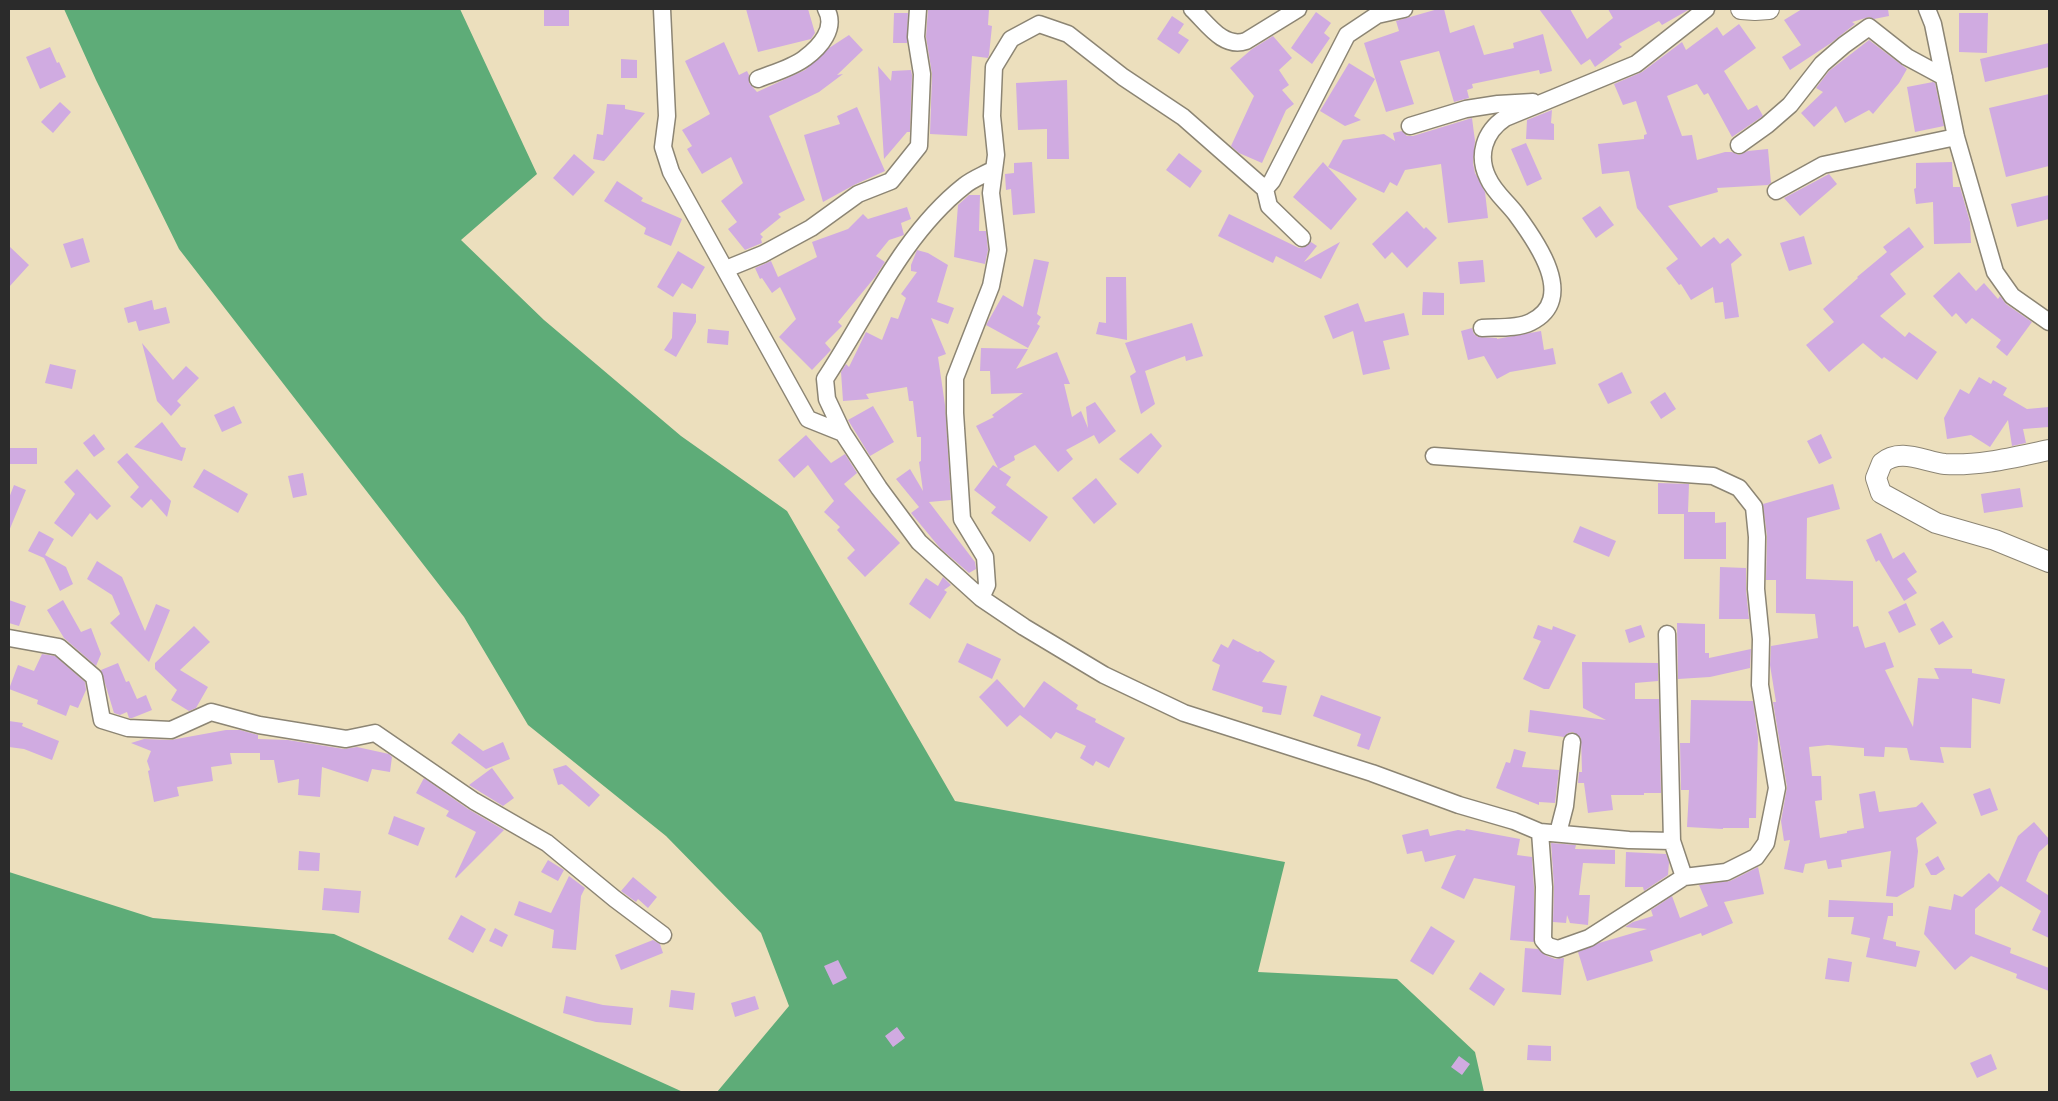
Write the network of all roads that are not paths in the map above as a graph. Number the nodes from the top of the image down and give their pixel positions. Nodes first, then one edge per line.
1 (662, 9) edge
2 (826, 9) edge
3 (918, 9) edge
4 (1192, 9) edge
5 (1298, 9) edge
6 (1404, 9) edge
7 (1706, 9) edge
8 (1741, 9) edge
9 (1769, 9) edge
10 (1927, 9) edge
11 (1374, 12) edge
12 (1944, 77) junction
13 (758, 79) dead end
14 (1543, 102) junction
15 (1410, 126) dead end
16 (1956, 137) junction
17 (1739, 145) dead end
18 (994, 170) junction
19 (1265, 189) junction
20 (1776, 191) dead end
21 (1302, 238) dead end
22 (726, 269) junction
23 (2049, 322) edge
24 (1482, 328) dead end
25 (843, 434) junction
26 (2049, 450) edge
27 (1434, 456) dead end
28 (2049, 562) edge
29 (981, 598) junction
30 (1667, 634) dead end
31 (9, 638) edge
32 (1572, 742) dead end
33 (1540, 832) junction
34 (1558, 834) junction
35 (1672, 840) junction
36 (1684, 877) junction
37 (662, 935) dead end

1 - 22 street
2 - 13 street
3 - 22 street
4 - 5 street
6 - 11 street
7 - 14 street
8 - 9 street
10 - 12 street
11 - 19 street
12 - 16 street
12 - 17 street
14 - 15 street
14 - 24 street
16 - 20 street
16 - 23 street
18 - 19 street
18 - 25 street
18 - 29 street
19 - 21 street
22 - 25 street
25 - 29 street
26 - 28 street
27 - 36 street
29 - 33 street
30 - 35 street
31 - 37 street
32 - 34 street
33 - 34 street
33 - 36 street
34 - 35 street
35 - 36 street

